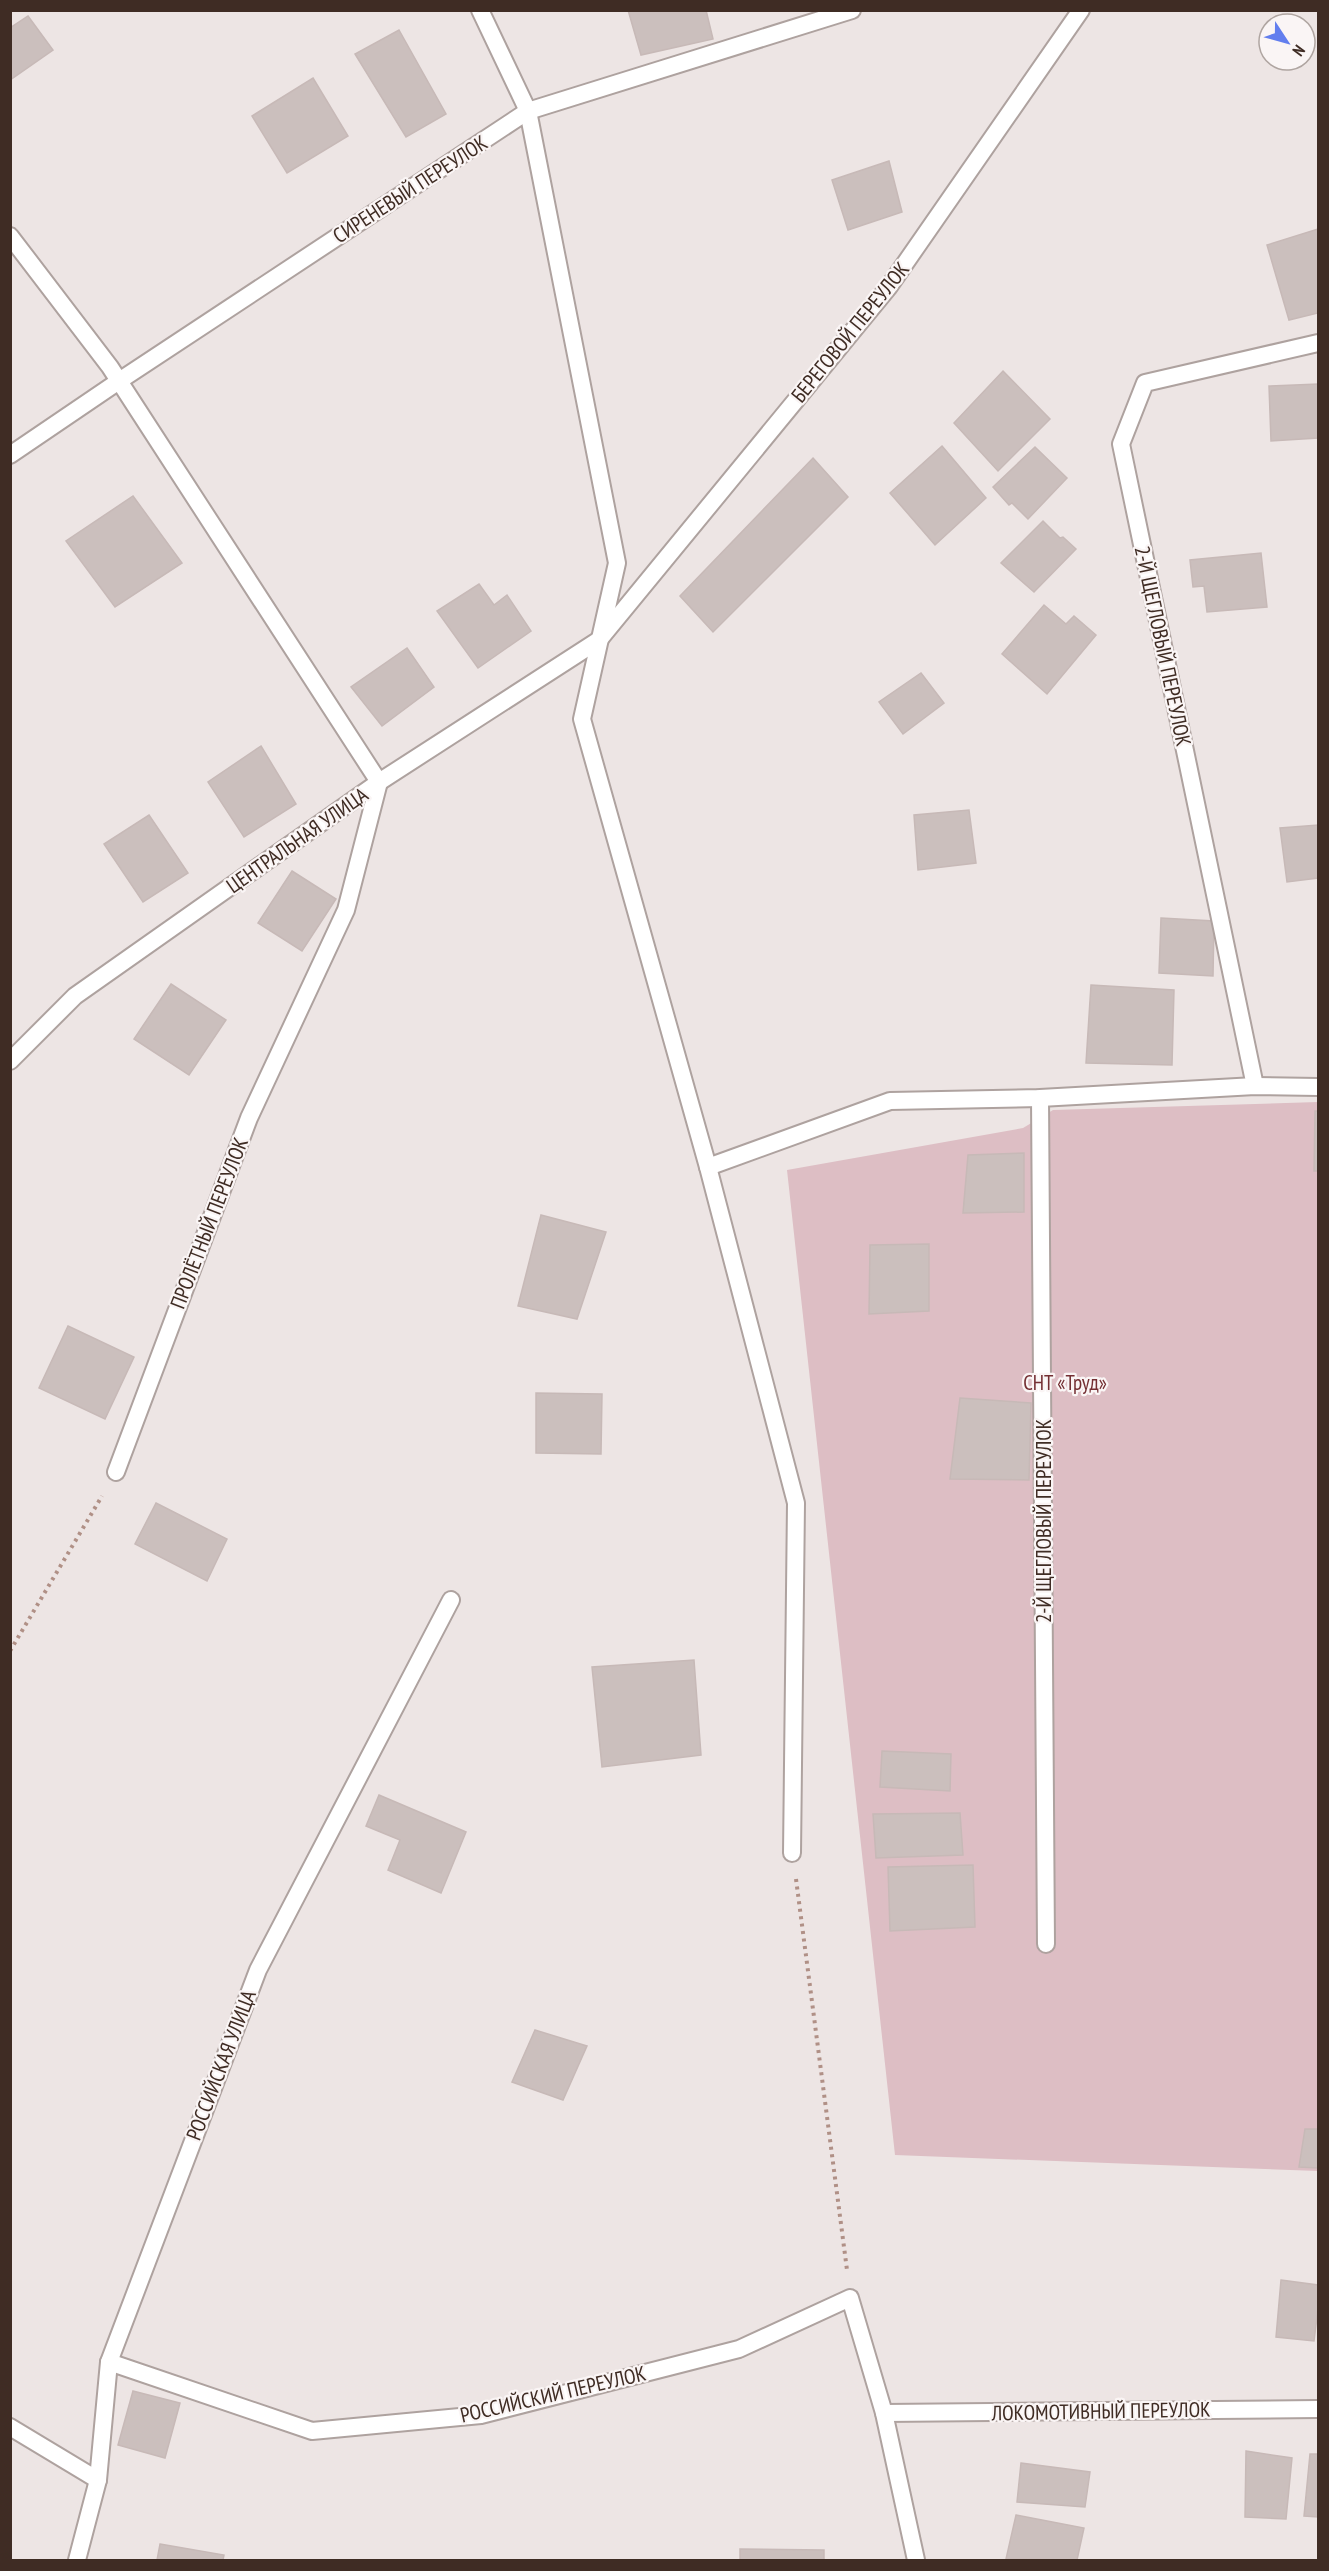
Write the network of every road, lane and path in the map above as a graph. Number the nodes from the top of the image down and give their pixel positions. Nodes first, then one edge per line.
1 (480, 10) edge
2 (852, 10) edge
3 (1082, 10) edge
4 (528, 111) junction
5 (10, 236) edge
6 (1318, 343) edge
7 (119, 381) junction
8 (10, 455) edge
9 (599, 640) junction
10 (379, 782) junction
11 (10, 1061) edge
12 (1255, 1086) junction
13 (1318, 1087) edge
14 (1040, 1098) junction
15 (708, 1167) junction
16 (116, 1472) joint
17 (451, 1600) dead end
18 (10, 1651) edge
19 (792, 1852) joint
20 (1046, 1944) dead end
21 (850, 2298) junction
22 (109, 2362) junction
23 (1318, 2409) edge
24 (884, 2413) junction
25 (10, 2427) edge
26 (98, 2480) junction
27 (77, 2560) edge
28 (916, 2560) edge

1 - 4 street
2 - 4 street, СИРЕНЕВЫЙ ПЕРЕУЛОК
3 - 9 street, БЕРЕГОВОЙ ПЕРЕУЛОК
4 - 7 street, СИРЕНЕВЫЙ ПЕРЕУЛОК
4 - 9 street
5 - 7 street
6 - 12 street, 2-Й ЩЕГЛОВЫЙ ПЕРЕУЛОК
7 - 8 street, СИРЕНЕВЫЙ ПЕРЕУЛОК
7 - 10 street
9 - 10 street, ЦЕНТРАЛЬНАЯ УЛИЦА
9 - 15 street
10 - 11 street, ЦЕНТРАЛЬНАЯ УЛИЦА
10 - 16 street, ПРОЛЁТНЫЙ ПЕРЕУЛОК
12 - 13 street
12 - 14 street
14 - 15 street
14 - 20 street, 2-Й ЩЕГЛОВЫЙ ПЕРЕУЛОК
15 - 19 street
16 - 18 path
17 - 22 street, РОССИЙСКАЯ УЛИЦА
19 - 21 path
21 - 22 street, РОССИЙСКИЙ ПЕРЕУЛОК
21 - 24 street
22 - 26 street, РОССИЙСКАЯ УЛИЦА
23 - 24 street, ЛОКОМОТИВНЫЙ ПЕРЕУЛОК
24 - 28 street
25 - 26 street
26 - 27 street, РОССИЙСКАЯ УЛИЦА

